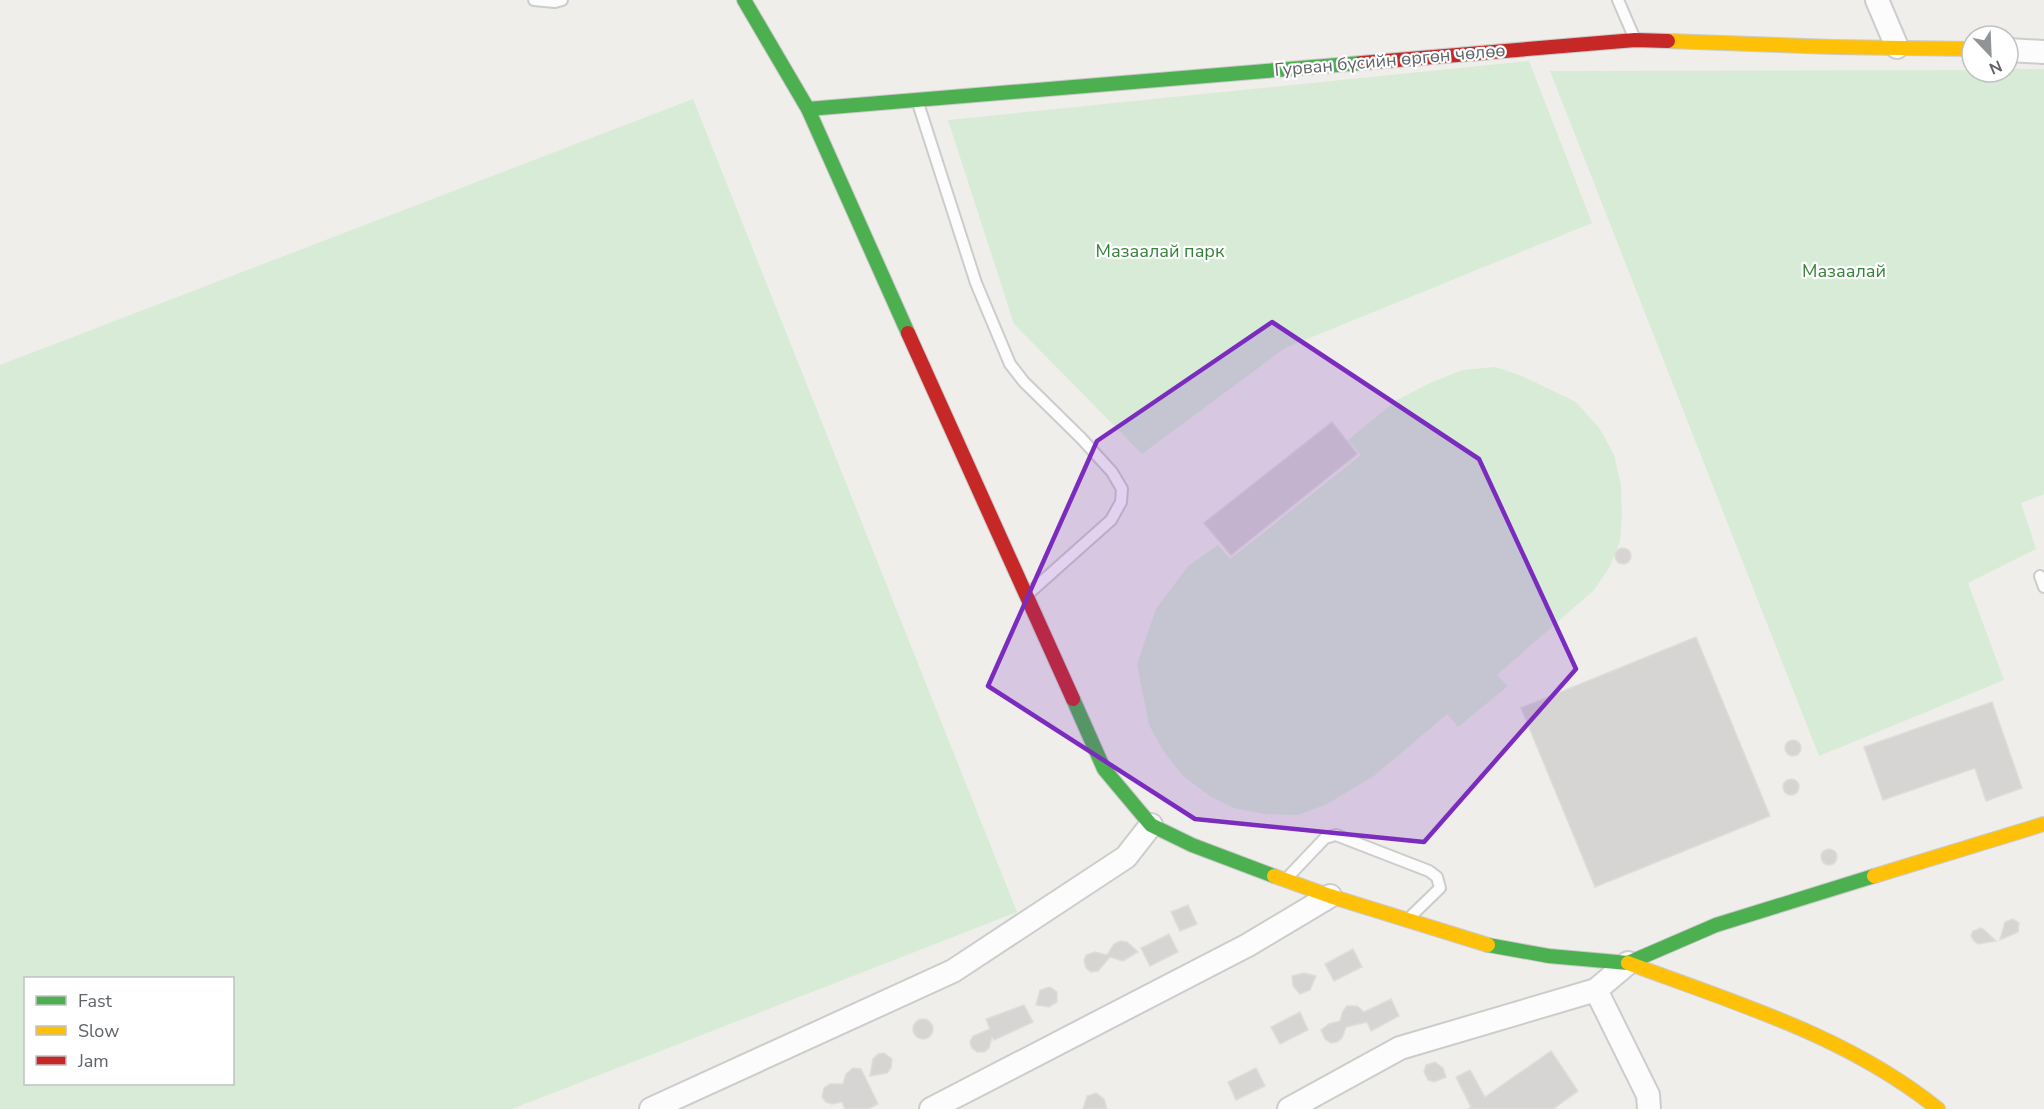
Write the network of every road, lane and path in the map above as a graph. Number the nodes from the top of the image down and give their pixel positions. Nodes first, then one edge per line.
1 (534, 0) edge
2 (562, 0) edge
3 (744, 0) edge
4 (1618, 0) edge
5 (1877, 0) edge
6 (1635, 40) junction
7 (1897, 47) junction
8 (1960, 49) edge
9 (2020, 51) edge
10 (2044, 52) edge
11 (917, 100) junction
12 (808, 109) junction
13 (1026, 596) junction
14 (2044, 824) edge
15 (1152, 825) junction
16 (1285, 880) junction
17 (1330, 896) junction
18 (1407, 920) junction
19 (1628, 963) junction
20 (1596, 990) junction
21 (651, 1109) edge
22 (931, 1109) edge
23 (1289, 1109) edge
24 (1649, 1109) edge
25 (1938, 1109) edge

1 - 2 lane
3 - 12 street
4 - 6 lane
5 - 7 street
6 - 7 street, Гурван бүсийн өргөн чөлөө
6 - 11 street, Гурван бүсийн өргөн чөлөө
7 - 8 street, Гурван бүсийн өргөн чөлөө
9 - 10 street
11 - 12 street, Гурван бүсийн өргөн чөлөө
11 - 13 lane
12 - 13 street
13 - 15 street
14 - 19 street
15 - 16 street
15 - 21 street
16 - 17 street
16 - 18 lane
17 - 18 street
17 - 22 street
18 - 19 street
19 - 20 street
19 - 25 street
20 - 23 street
20 - 24 street

